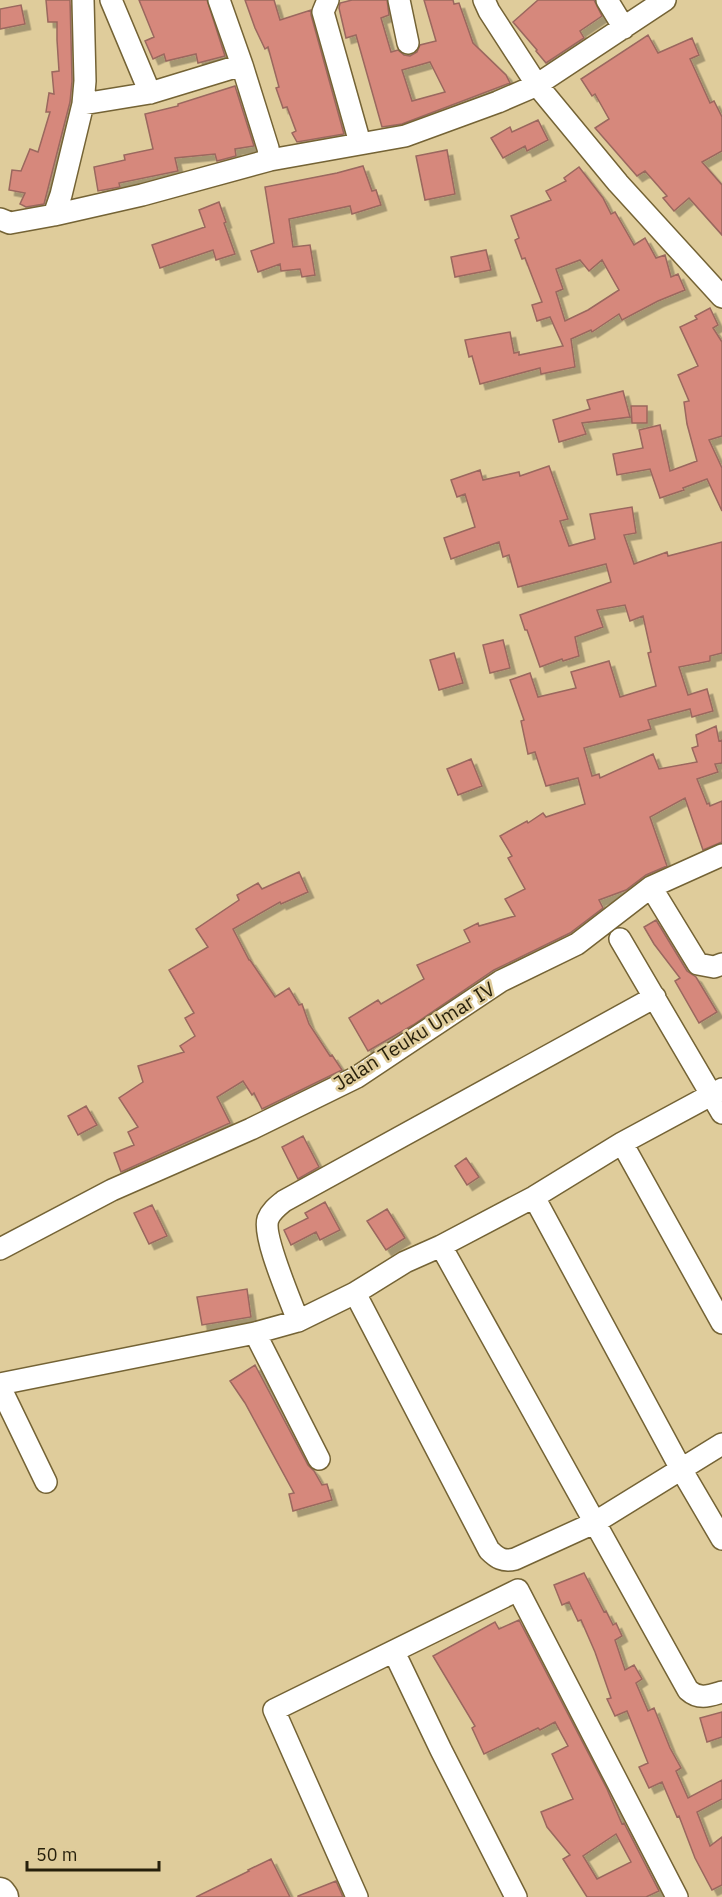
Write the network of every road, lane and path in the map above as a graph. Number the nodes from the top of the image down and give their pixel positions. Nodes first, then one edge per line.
1 (83, 0) edge
2 (111, 0) edge
3 (219, 0) edge
4 (328, 0) edge
5 (399, 0) edge
6 (484, 0) edge
7 (607, 0) edge
8 (665, 0) edge
9 (624, 28) junction
10 (408, 43) dead end
11 (242, 65) junction
12 (537, 85) junction
13 (150, 93) junction
14 (83, 104) junction
15 (360, 143) junction
16 (270, 160) junction
17 (54, 215) junction
18 (0, 219) edge
19 (722, 297) edge
20 (722, 855) edge
21 (651, 887) junction
22 (620, 939) dead end
23 (722, 964) edge
24 (655, 997) junction
25 (717, 1092) edge
26 (722, 1113) edge
27 (622, 1143) junction
28 (534, 1197) junction
29 (441, 1246) junction
30 (0, 1249) edge
31 (355, 1293) junction
32 (298, 1321) junction
33 (722, 1323) edge
34 (255, 1333) junction
35 (0, 1385) edge
36 (722, 1444) edge
37 (319, 1459) dead end
38 (681, 1469) junction
39 (46, 1482) dead end
40 (594, 1523) junction
41 (722, 1539) edge
42 (394, 1652) junction
43 (722, 1692) edge
44 (0, 1893) edge
45 (3, 1897) edge
46 (357, 1897) edge
47 (516, 1897) edge
48 (677, 1897) edge

1 - 14 street
2 - 13 street
3 - 11 street
4 - 15 street
5 - 10 street
6 - 12 street
7 - 9 street
8 - 9 street
9 - 12 street
11 - 13 street
11 - 16 street
12 - 15 street
12 - 19 street
13 - 14 street
14 - 17 street
15 - 16 street
16 - 17 street
17 - 18 street
20 - 21 street, Jalan Teuku Umar IV
21 - 23 street
21 - 30 street, Jalan Teuku Umar IV
22 - 24 street
24 - 25 street
24 - 32 street
25 - 26 street
25 - 27 street
27 - 28 street
27 - 33 street
28 - 29 street
28 - 38 street
29 - 31 street
29 - 40 street
31 - 32 street
31 - 40 street
32 - 34 street
34 - 35 street
34 - 37 street
35 - 39 street
36 - 38 street
38 - 40 street
38 - 41 street
40 - 43 street
42 - 46 street
42 - 47 street
42 - 48 street
44 - 45 street

